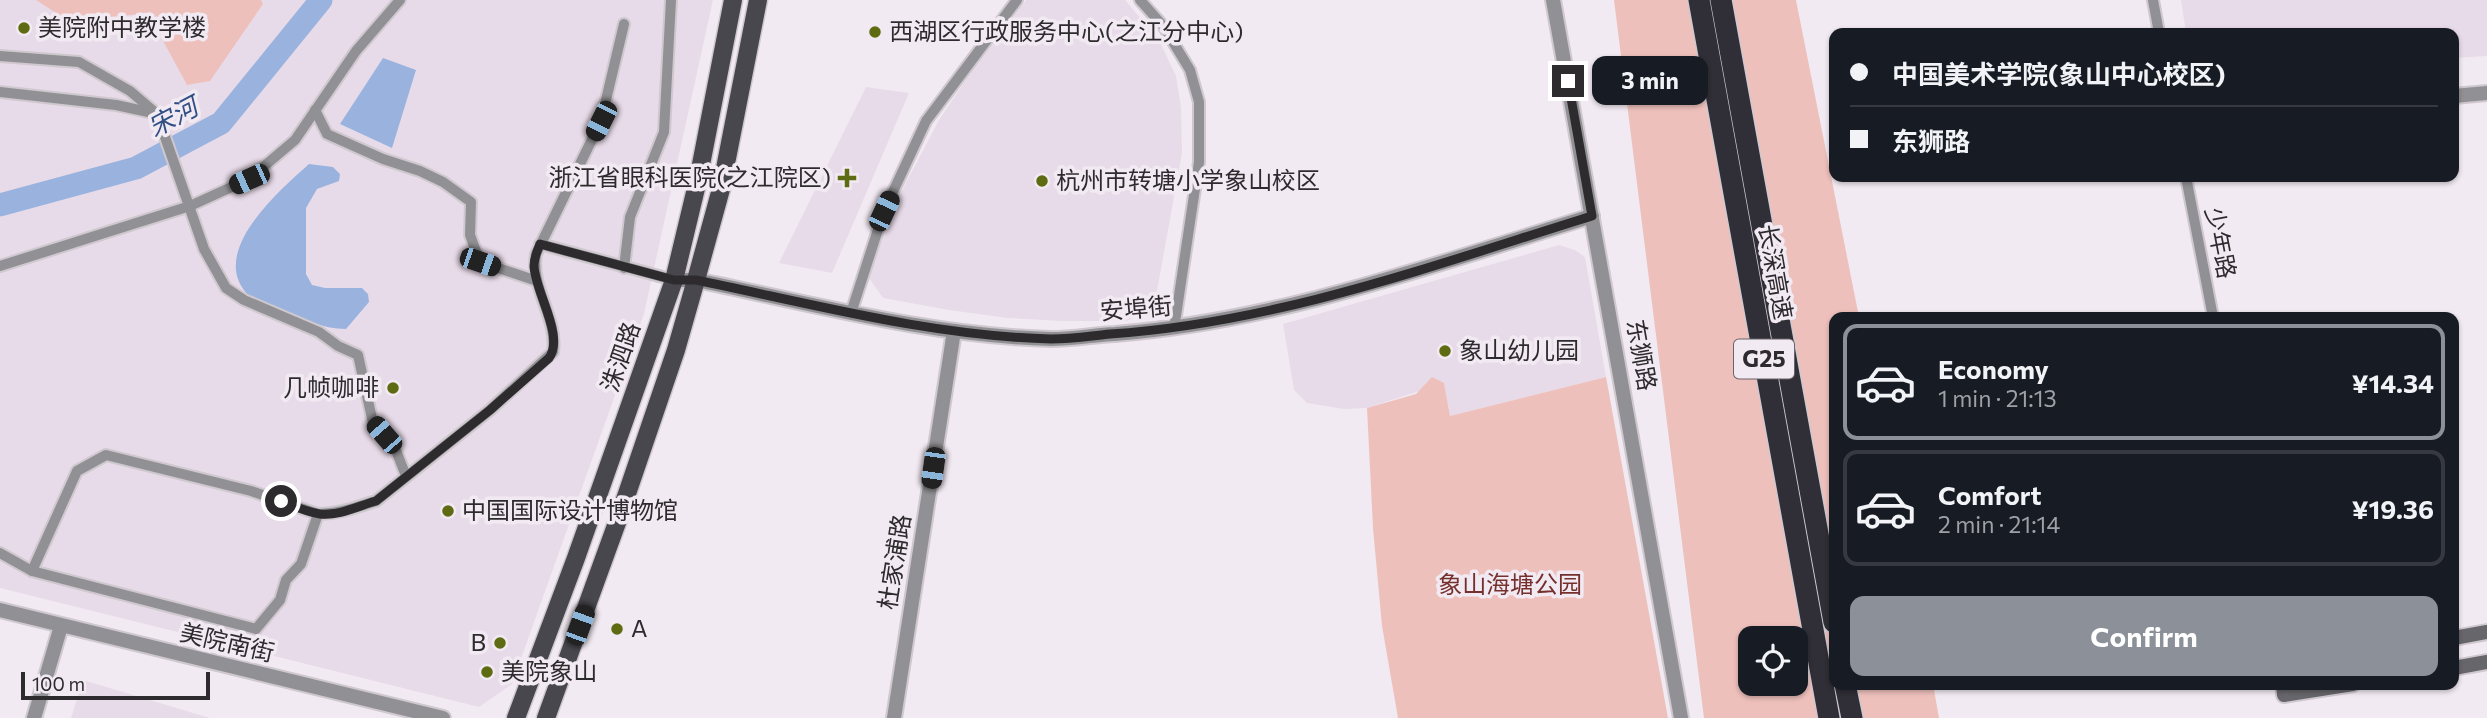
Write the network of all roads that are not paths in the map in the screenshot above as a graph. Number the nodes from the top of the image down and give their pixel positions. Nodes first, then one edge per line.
1 (401, 0) edge
2 (671, 0) edge
3 (733, 0) edge
4 (758, 0) edge
5 (1017, 0) edge
6 (1140, 0) edge
7 (1553, 0) edge
8 (1699, 0) edge
9 (1721, 0) edge
10 (2153, 0) edge
11 (624, 24) dead end
12 (2158, 28) edge
13 (0, 56) edge
14 (0, 92) edge
15 (2487, 93) edge
16 (2459, 96) edge
17 (315, 110) junction
18 (157, 114) junction
19 (2187, 182) edge
20 (190, 206) junction
21 (1592, 216) junction
22 (540, 244) junction
23 (0, 266) edge
24 (624, 268) junction
25 (674, 280) junction
26 (696, 280) junction
27 (537, 281) junction
28 (2212, 312) edge
29 (851, 313) junction
30 (1174, 329) junction
31 (954, 331) junction
32 (406, 476) junction
33 (318, 514) junction
34 (0, 553) edge
35 (32, 571) junction
36 (1829, 594) edge
37 (0, 610) edge
38 (61, 626) junction
39 (2487, 632) edge
40 (2459, 637) edge
41 (2487, 662) edge
42 (2459, 667) edge
43 (1846, 690) edge
44 (2284, 690) edge
45 (2315, 690) edge
46 (34, 718) edge
47 (443, 718) edge
48 (516, 718) edge
49 (547, 718) edge
50 (894, 718) edge
51 (1681, 718) edge
52 (1829, 718) edge
53 (1852, 718) edge

1 - 17 street
2 - 24 street
3 - 25 main road, 洙泗路
4 - 26 main road, 洙泗路
5 - 29 street
6 - 30 street
7 - 21 street, 东狮路
8 - 52 highway, 长深高速 / G25
9 - 36 highway, 长深高速 / G25
10 - 12 street
11 - 22 street
13 - 18 street
14 - 18 street
15 - 16 street
17 - 20 street
17 - 27 street
18 - 20 street
19 - 28 street, 少年路
20 - 23 street
20 - 32 street
21 - 30 street, 安埠街
21 - 51 street, 东狮路
22 - 24 street
22 - 27 street
24 - 25 street
25 - 26 street, 安埠街
25 - 48 main road, 洙泗路
26 - 29 street, 安埠街
26 - 49 main road, 洙泗路
27 - 32 street
29 - 31 street, 安埠街
30 - 31 street, 安埠街
31 - 50 street, 杜家浦路
32 - 33 street
33 - 35 street
33 - 35 street
34 - 35 street
37 - 38 street, 美院南街
38 - 46 street
38 - 47 street, 美院南街
39 - 40 main road
41 - 42 main road
43 - 53 highway
44 - 45 main road

